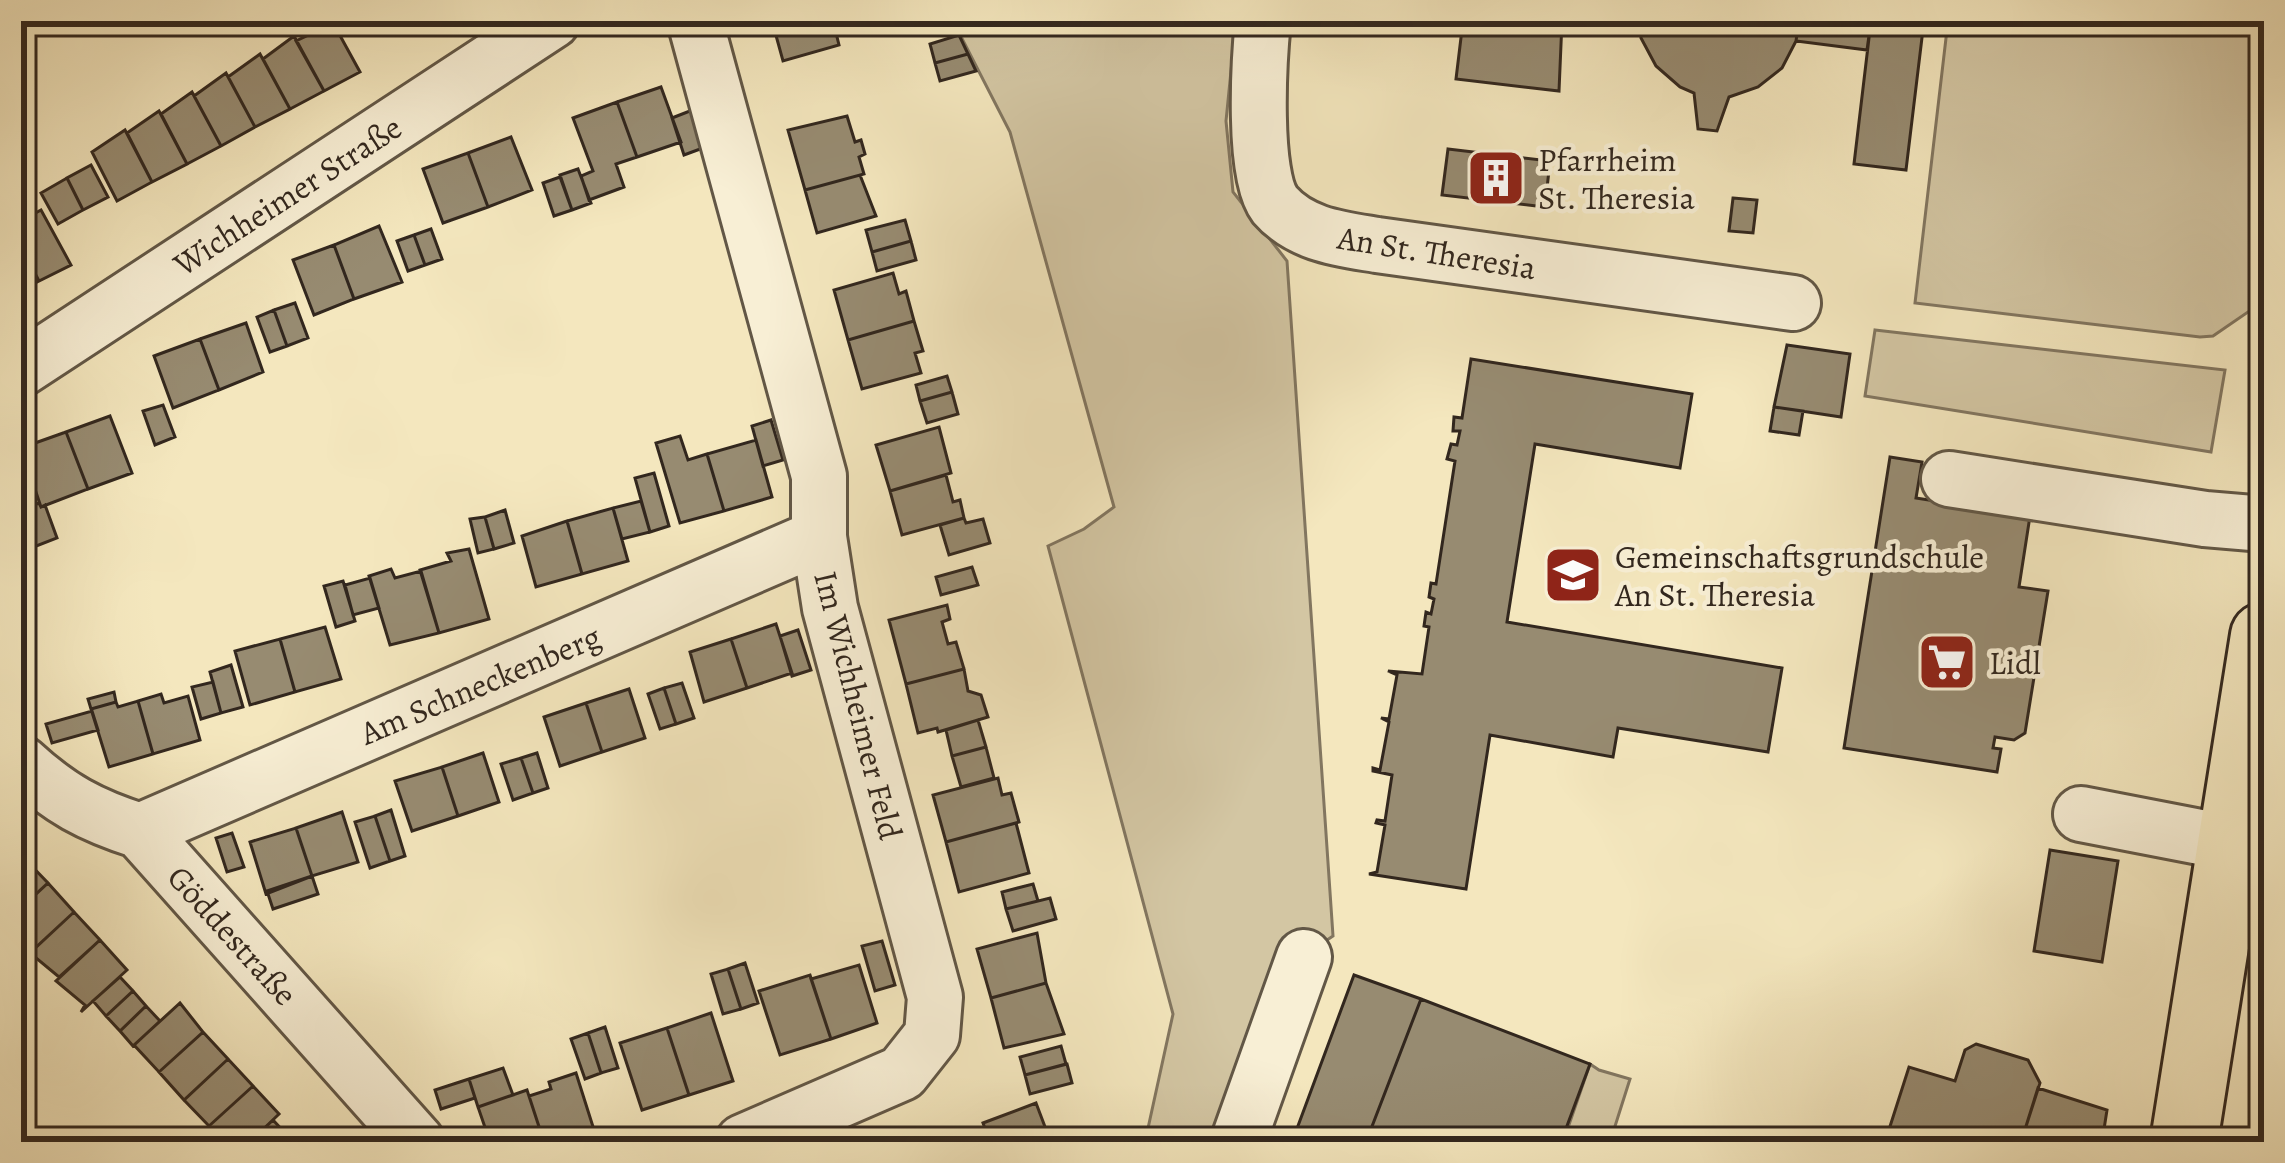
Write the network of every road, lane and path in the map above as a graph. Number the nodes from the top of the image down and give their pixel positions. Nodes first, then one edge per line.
1 (552, 21) edge
2 (695, 21) edge
3 (1262, 21) edge
4 (1793, 303) dead end
5 (21, 369) edge
6 (1949, 479) dead end
7 (2264, 524) edge
8 (819, 537) junction
9 (2264, 636) edge
10 (21, 764) edge
11 (2253, 774) edge
12 (2081, 814) dead end
13 (140, 831) junction
14 (2231, 843) junction
15 (1304, 957) dead end
16 (417, 1142) edge
17 (743, 1142) edge
18 (1238, 1142) edge
19 (2184, 1142) edge

1 - 5 street, Wichheimer Straße
2 - 8 street, Im Wichheimer Feld
3 - 4 street, An St. Theresia
6 - 7 street
8 - 13 street, Am Schneckenberg
8 - 17 street, Im Wichheimer Feld
9 - 11 main road
10 - 13 street, Göddestraße
11 - 14 main road
12 - 14 street
13 - 16 street, Göddestraße
14 - 19 main road
15 - 18 street

